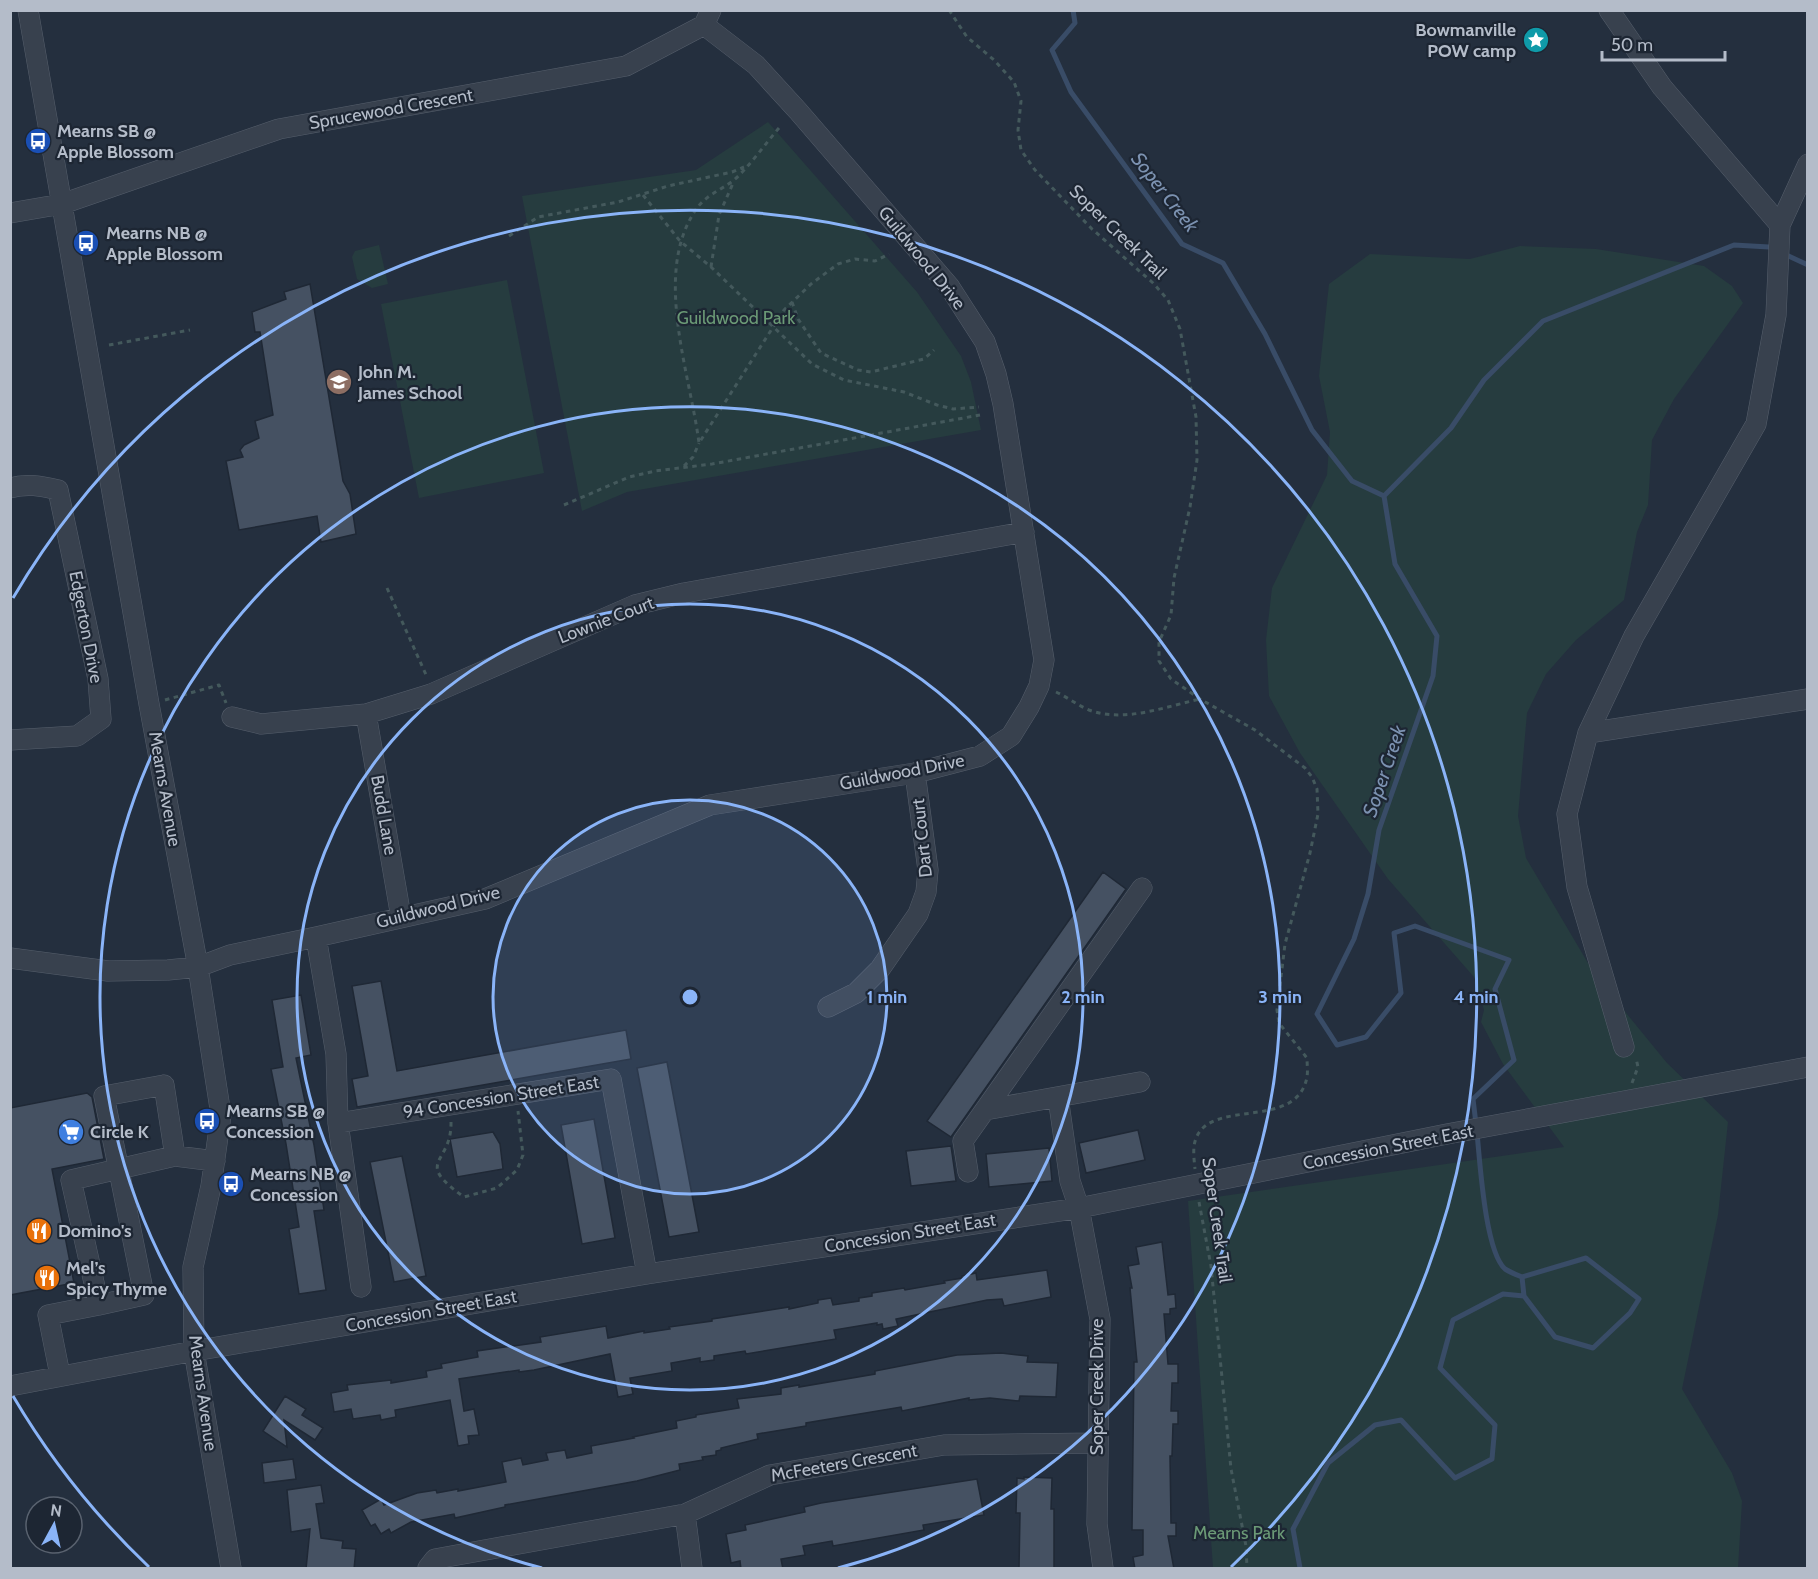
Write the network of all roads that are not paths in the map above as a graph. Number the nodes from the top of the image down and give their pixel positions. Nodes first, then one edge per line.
1 (28, 10) edge
2 (1609, 10) edge
3 (708, 18) edge
4 (1808, 164) edge
5 (62, 204) junction
6 (10, 213) edge
7 (1780, 225) junction
8 (10, 488) edge
9 (1024, 532) junction
10 (1808, 699) edge
11 (366, 714) junction
12 (232, 717) road end
13 (1588, 733) junction
14 (10, 740) edge
15 (915, 773) junction
16 (1142, 888) dead end
17 (401, 917) junction
18 (316, 937) junction
19 (10, 958) edge
20 (198, 967) junction
21 (828, 1007) dead end
22 (1624, 1047) road end
23 (1808, 1067) edge
24 (1140, 1082) dead end
25 (1058, 1097) junction
26 (985, 1110) junction
27 (338, 1123) junction
28 (175, 1156) junction
29 (215, 1161) junction
30 (118, 1170) junction
31 (968, 1172) dead end
32 (1078, 1208) junction
33 (647, 1274) junction
34 (361, 1287) dead end
35 (99, 1305) junction
36 (194, 1351) junction
37 (60, 1375) junction
38 (10, 1386) edge
39 (1097, 1443) junction
40 (685, 1514) junction
41 (231, 1569) edge
42 (428, 1569) edge
43 (692, 1569) edge
44 (1103, 1569) edge

1 - 5 street, Mearns Avenue
2 - 7 street
3 - 5 street, Sprucewood Crescent
3 - 9 street, Guildwood Drive
4 - 7 street
5 - 6 street, Sprucewood Crescent
5 - 20 street, Mearns Avenue
7 - 13 street
8 - 14 street, Edgerton Drive
9 - 11 street, Lownie Court
9 - 15 street, Guildwood Drive
10 - 13 street
11 - 12 street, Lownie Court
11 - 17 street, Budd Lane
13 - 22 street
15 - 17 street, Guildwood Drive
15 - 21 street, Dart Court
16 - 26 street
17 - 18 street, Guildwood Drive
18 - 20 street, Guildwood Drive
18 - 27 street
19 - 20 street, Guildwood Drive
20 - 29 street, Mearns Avenue
23 - 32 street, Concession Street East
24 - 25 street
25 - 26 street
25 - 32 street, Soper Creek Drive
26 - 31 street
27 - 33 street, 94 Concession Street East
27 - 34 street
28 - 29 street
28 - 30 street
28 - 30 street
29 - 36 street, Mearns Avenue
30 - 35 street
30 - 35 street
32 - 33 street, Concession Street East
32 - 39 street, Soper Creek Drive
33 - 36 street, Concession Street East
35 - 37 street
36 - 37 street, Concession Street East
36 - 41 street, Mearns Avenue
37 - 38 street, Concession Street East
39 - 40 street, McFeeters Crescent
39 - 44 street, Soper Creek Drive
40 - 42 street, McFeeters Crescent
40 - 43 street

